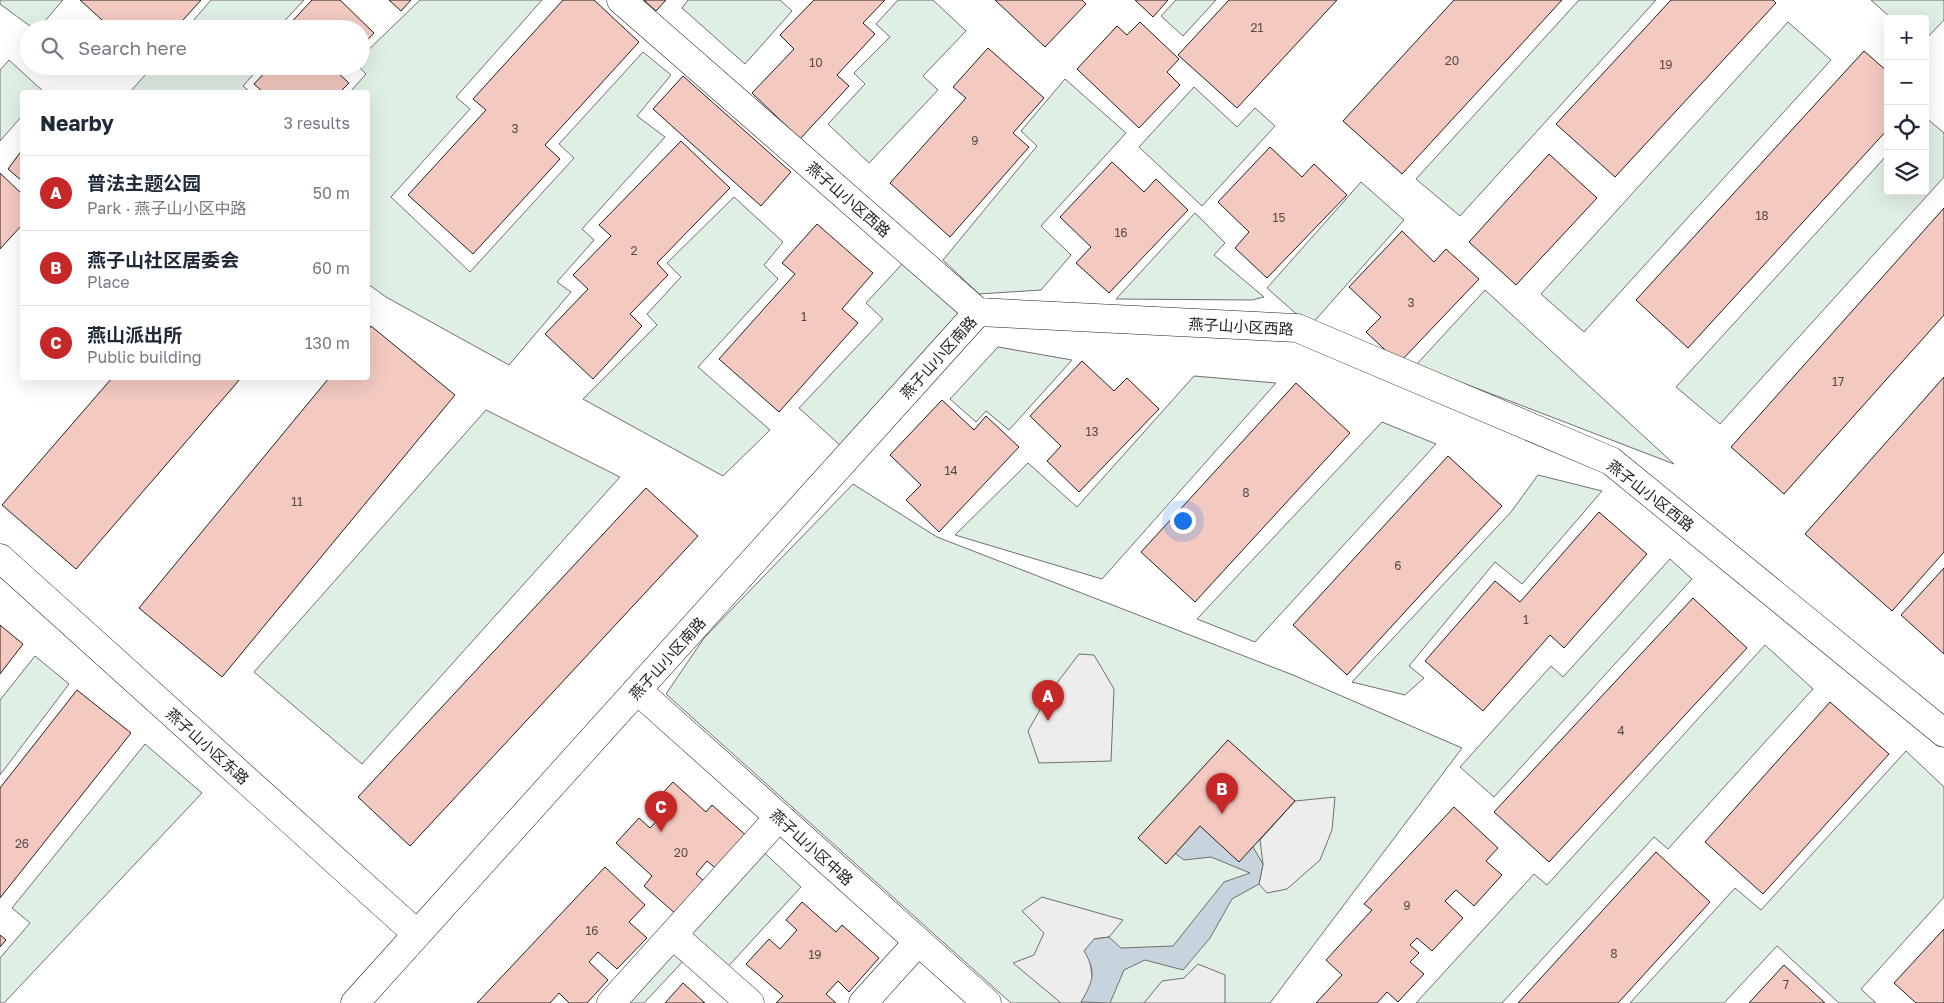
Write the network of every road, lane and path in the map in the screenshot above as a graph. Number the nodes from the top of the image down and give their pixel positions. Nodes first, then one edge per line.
1 (621, 0) edge
2 (978, 312) junction
3 (0, 558) edge
4 (637, 690) junction
5 (1944, 733) edge
6 (779, 817) junction
7 (417, 934) junction
8 (673, 935) junction
9 (918, 942) junction
10 (618, 999) edge
11 (355, 1003) edge
12 (750, 1003) edge
13 (863, 1003) edge
14 (986, 1003) edge

1 - 2 street, 燕子山小区西路
2 - 4 street, 燕子山小区南路
2 - 5 street, 燕子山小区西路
3 - 7 street, 燕子山小区东路
4 - 6 street, 燕子山小区中路
4 - 7 street, 燕子山小区南路
6 - 8 street
6 - 9 street, 燕子山小区中路
7 - 11 street, 燕子山小区南路
8 - 10 street
8 - 12 street
9 - 13 street
9 - 14 street, 燕子山小区中路

